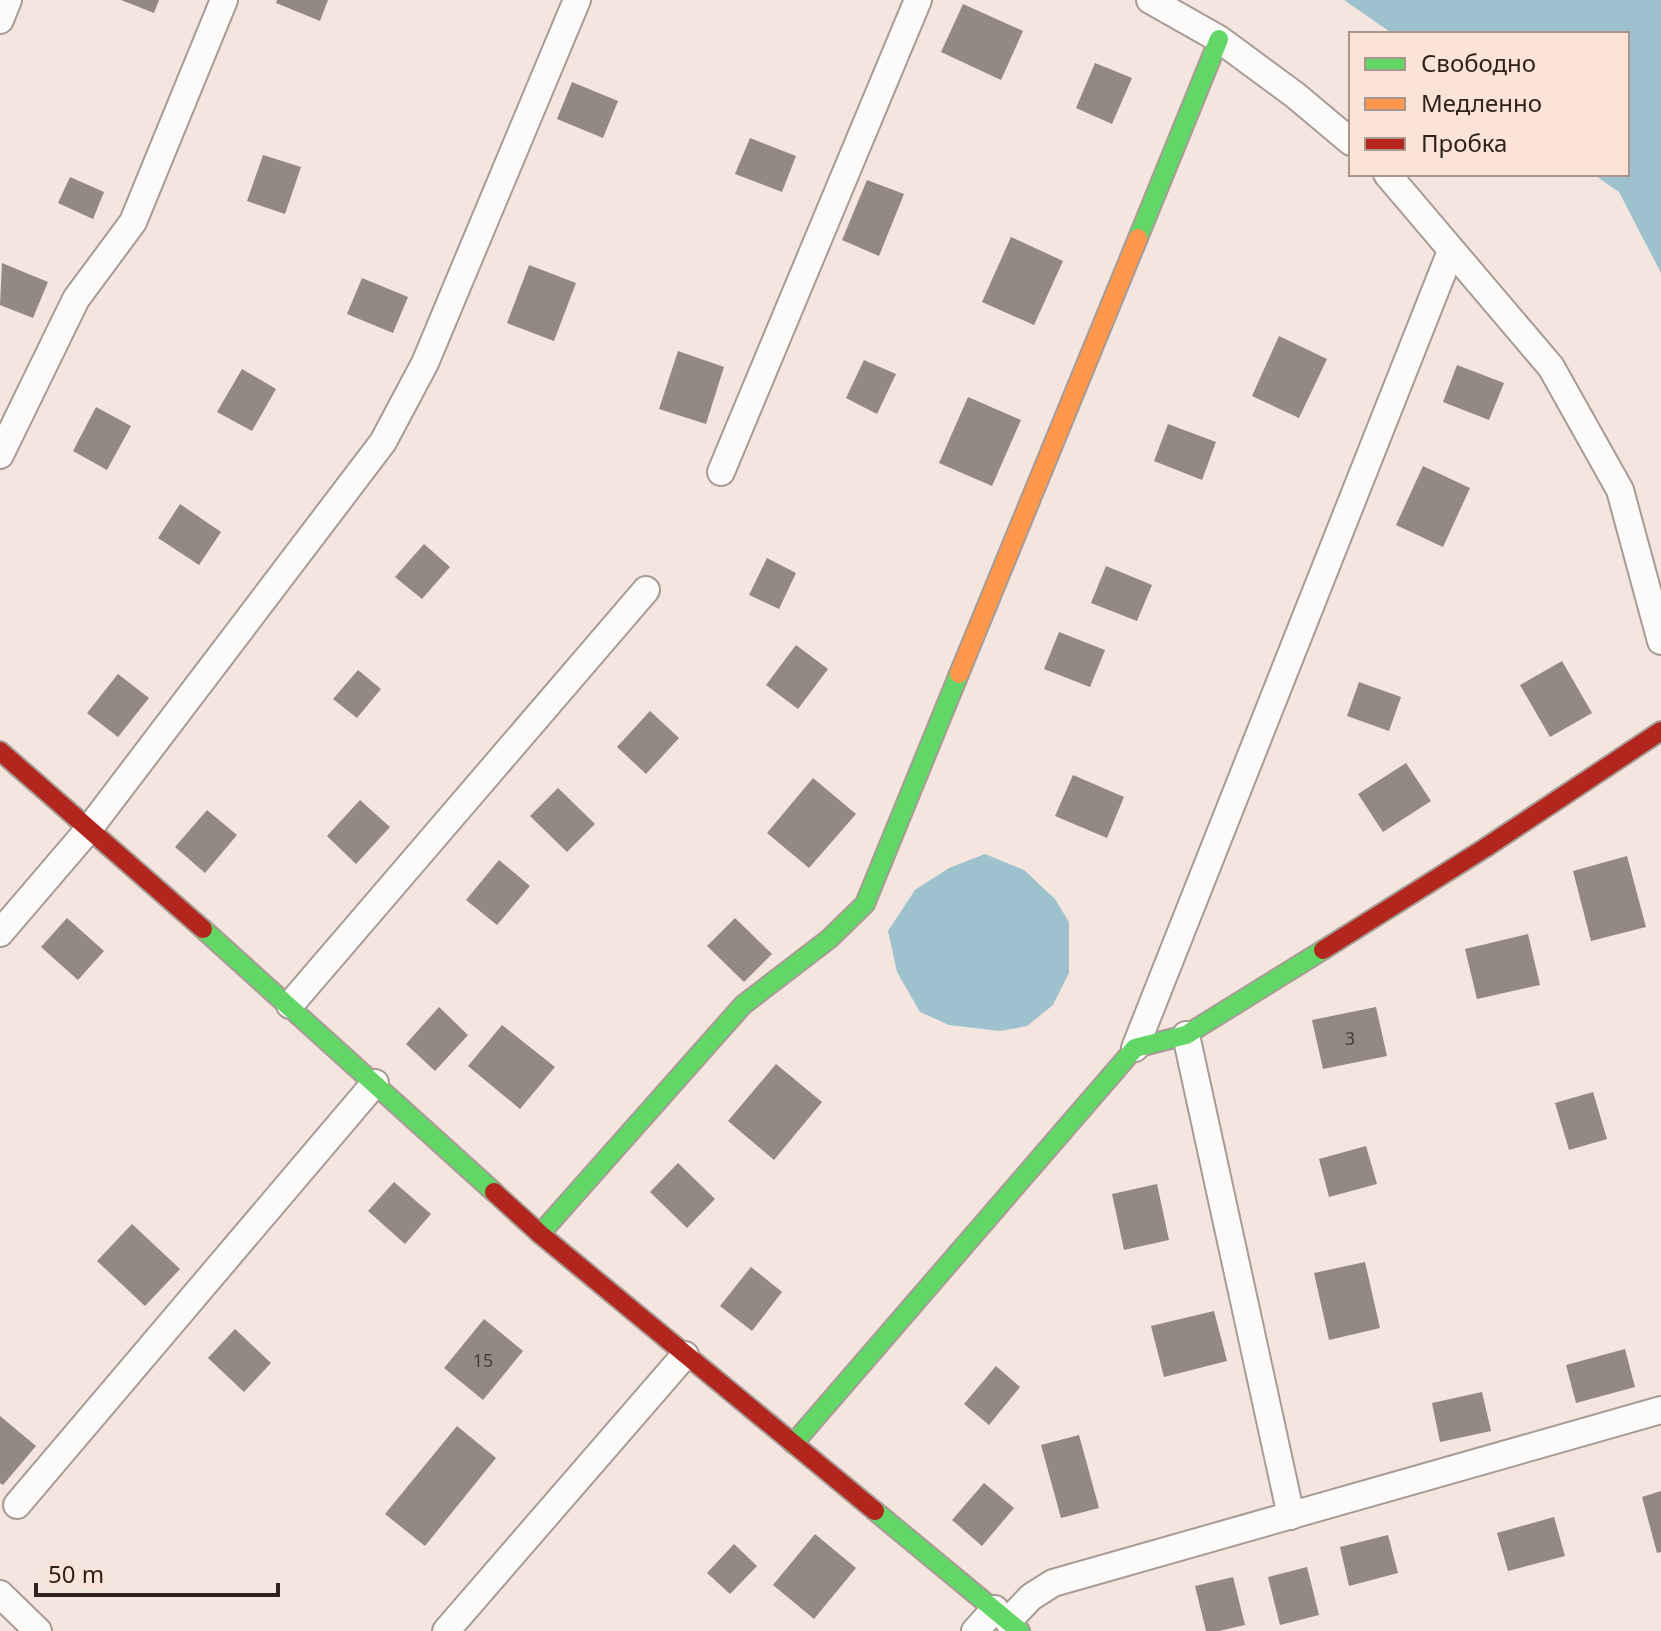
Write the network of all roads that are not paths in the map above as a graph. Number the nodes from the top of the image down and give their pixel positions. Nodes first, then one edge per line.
1 (8, 0) edge
2 (224, 0) edge
3 (577, 0) edge
4 (918, 0) edge
5 (1150, 0) edge
6 (0, 20) edge
7 (1219, 39) junction
8 (1349, 140) edge
9 (1389, 176) edge
10 (1451, 251) junction
11 (0, 455) edge
12 (721, 472) dead end
13 (646, 590) dead end
14 (1661, 641) edge
15 (1661, 731) edge
16 (0, 751) edge
17 (89, 829) junction
18 (0, 933) edge
19 (290, 1005) junction
20 (1186, 1035) junction
21 (1135, 1048) junction
22 (375, 1083) junction
23 (540, 1234) junction
24 (685, 1355) junction
25 (1661, 1410) edge
26 (793, 1444) junction
27 (17, 1505) dead end
28 (1291, 1516) junction
29 (0, 1594) edge
30 (1008, 1620) edge
31 (38, 1631) edge
32 (446, 1631) edge
33 (975, 1631) edge

1 - 6 street
2 - 11 street
3 - 17 street
4 - 12 street
5 - 7 street
7 - 8 street
7 - 23 street
9 - 10 street
10 - 14 street
10 - 21 street
13 - 19 street
15 - 20 street
16 - 17 street
17 - 18 street
17 - 19 street
19 - 22 street
20 - 21 street
20 - 28 street
21 - 26 street
22 - 23 street
22 - 27 street
23 - 24 street
24 - 26 street
24 - 32 street
25 - 28 street
26 - 30 street
28 - 30 street
29 - 31 street
30 - 33 street

